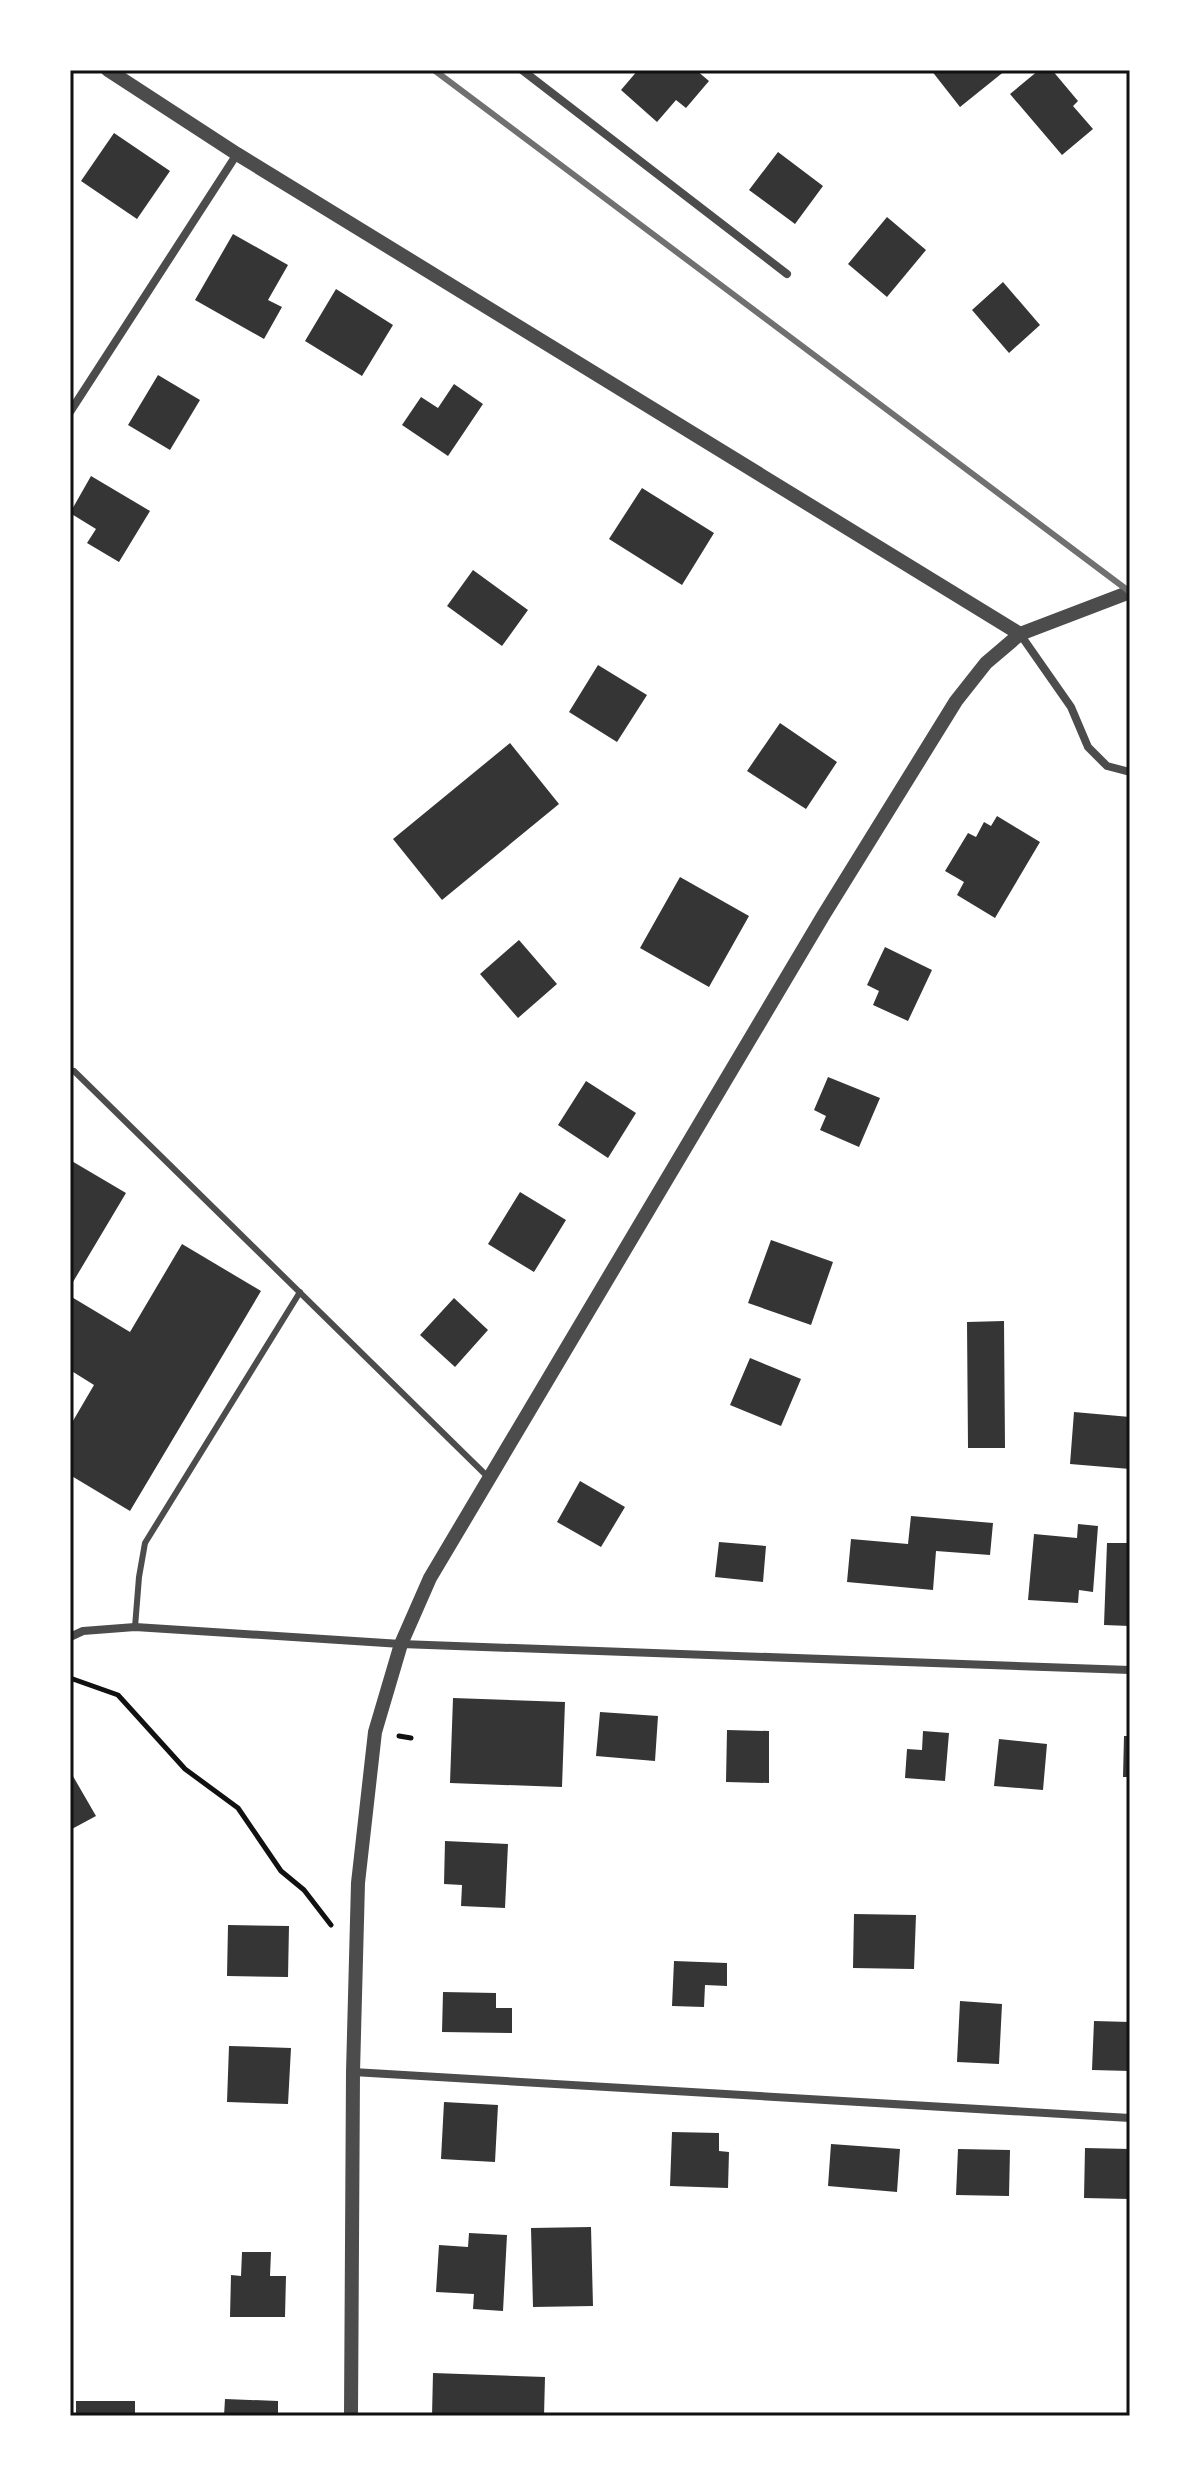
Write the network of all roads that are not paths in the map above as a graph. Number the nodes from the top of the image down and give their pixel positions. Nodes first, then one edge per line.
1 (108, 70) edge
2 (522, 70) edge
3 (237, 154) junction
4 (787, 274) dead end
5 (70, 412) edge
6 (1130, 592) edge
7 (1020, 634) junction
8 (1130, 772) edge
9 (74, 1071) dead end
10 (300, 1292) junction
11 (489, 1478) junction
12 (135, 1627) junction
13 (70, 1637) edge
14 (401, 1644) junction
15 (1130, 1670) edge
16 (353, 2072) junction
17 (1130, 2118) edge
18 (351, 2416) edge

1 - 3 street
2 - 4 street
3 - 5 street
3 - 7 street
6 - 7 street
7 - 8 street
7 - 11 street
9 - 10 lane
10 - 11 lane
10 - 12 lane
11 - 14 street
12 - 13 street
12 - 14 street
14 - 15 street
14 - 16 street
16 - 17 street
16 - 18 street

